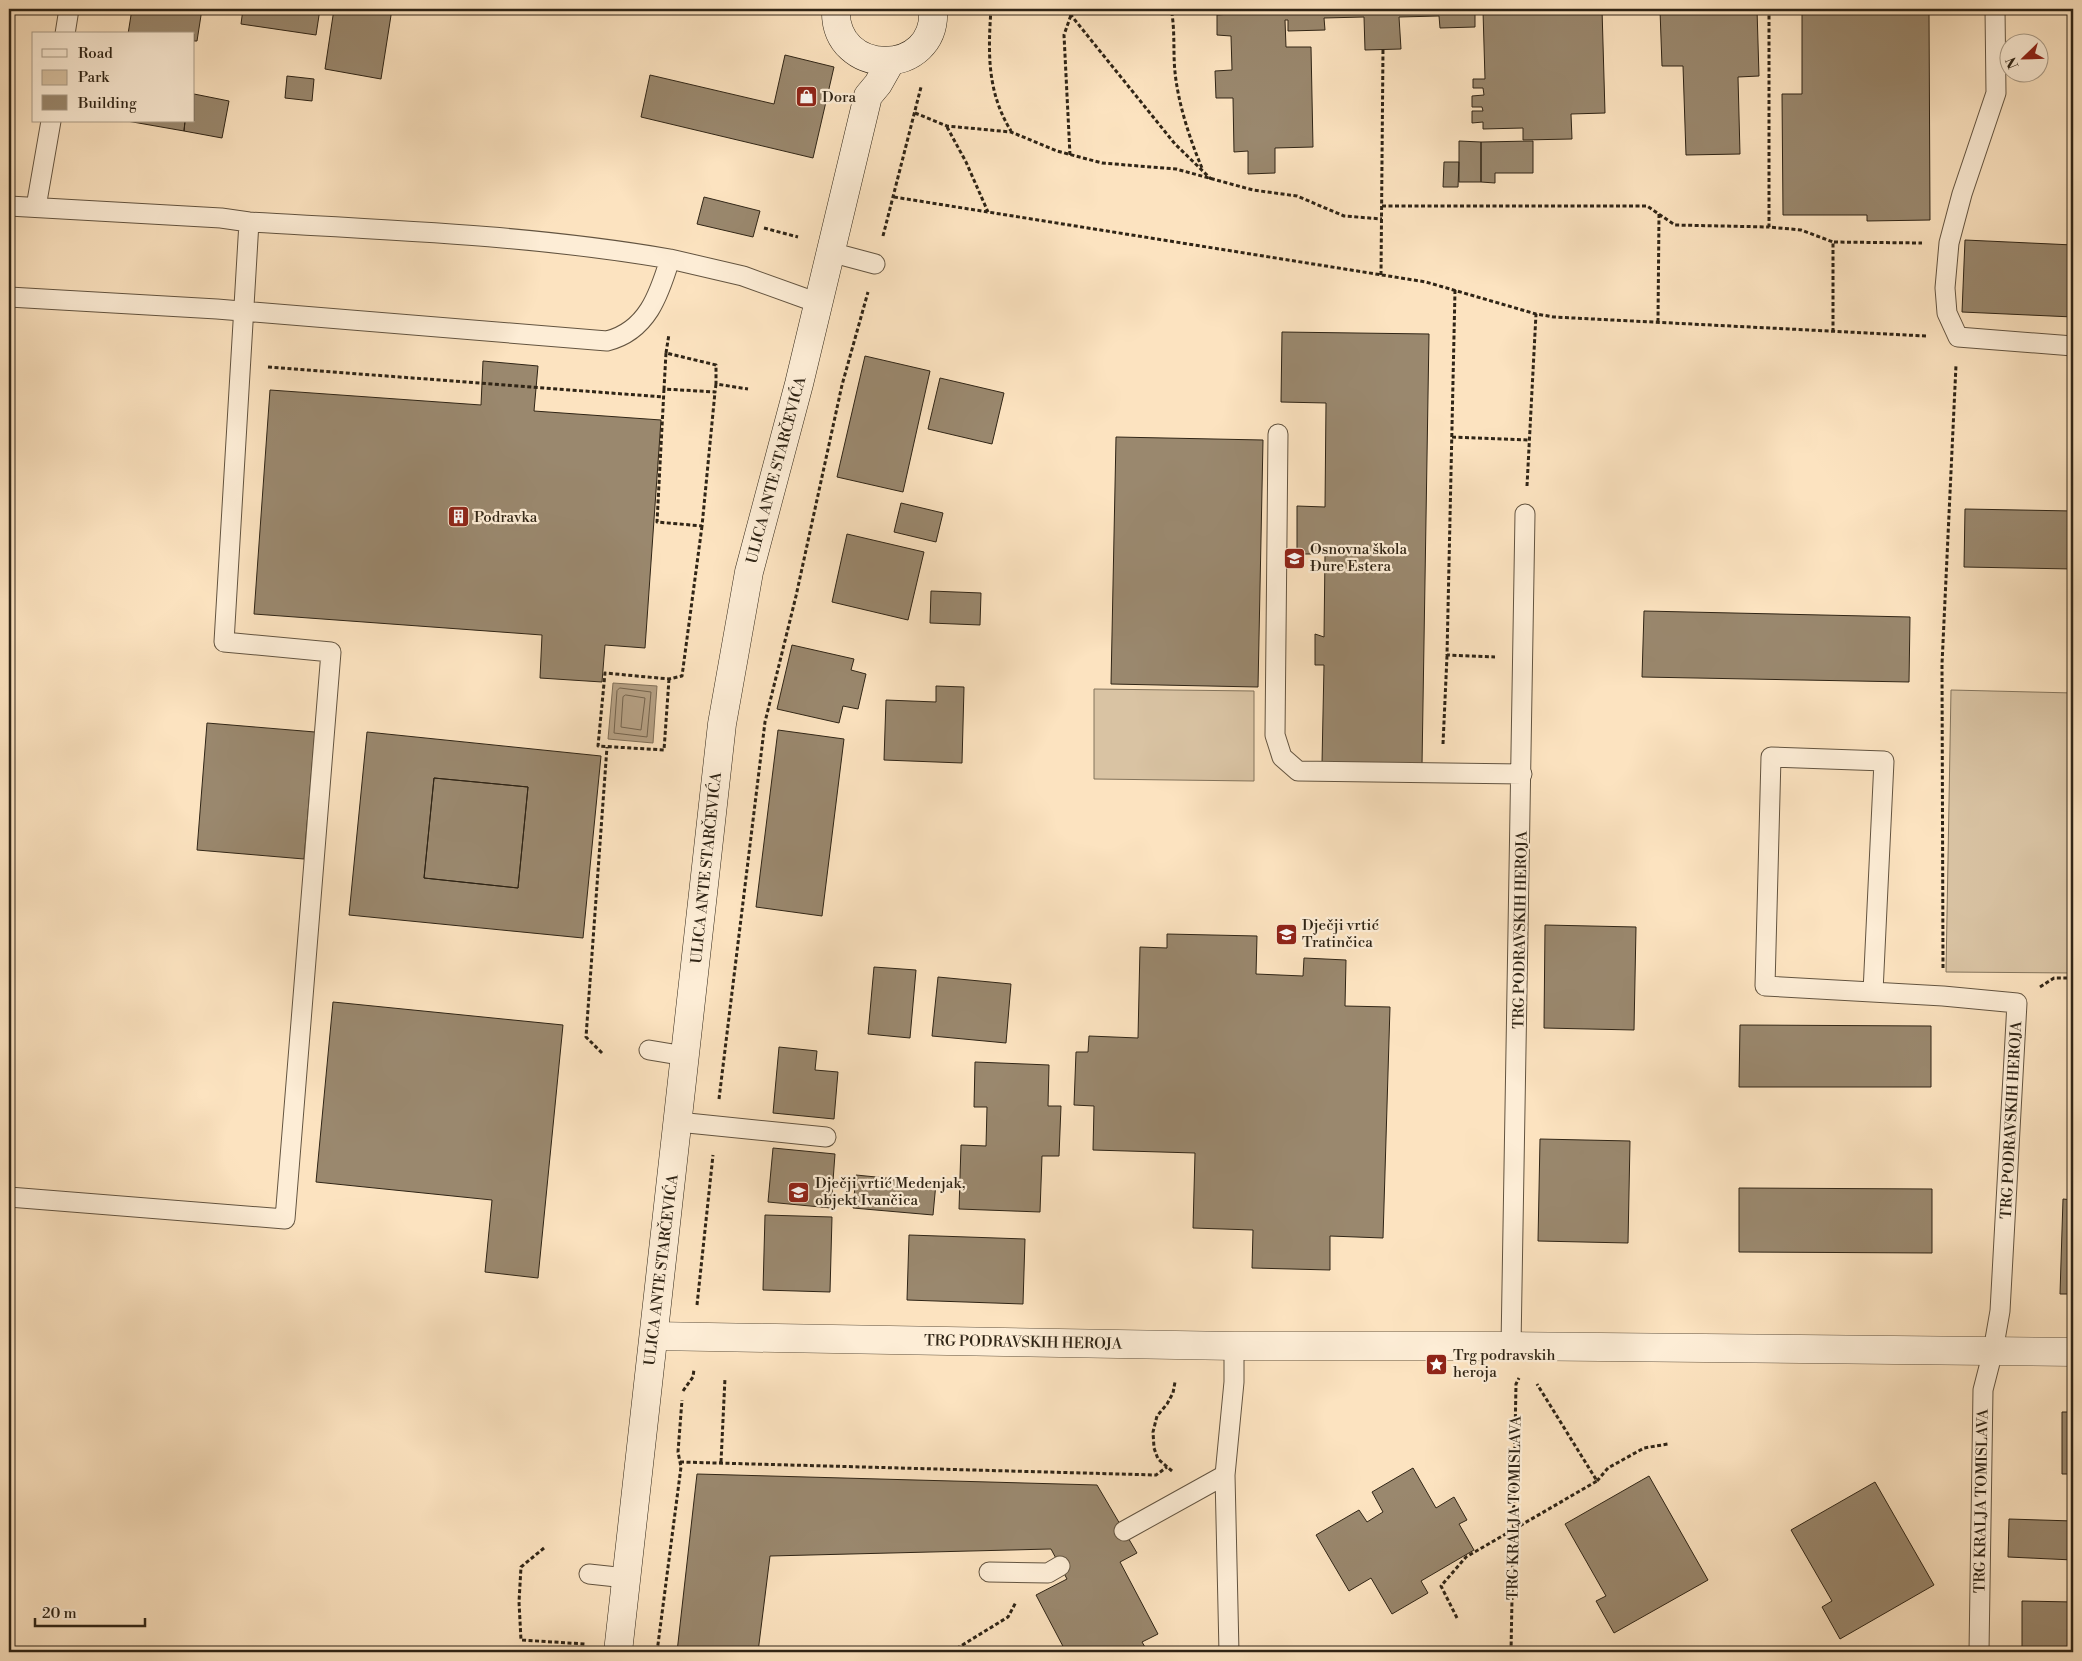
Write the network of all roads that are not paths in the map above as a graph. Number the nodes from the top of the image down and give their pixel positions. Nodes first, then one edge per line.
1 (69, 9) edge
2 (814, 9) edge
3 (933, 9) edge
4 (1995, 9) edge
5 (837, 17) edge
6 (65, 32) edge
7 (859, 54) junction
8 (891, 61) junction
9 (868, 96) junction
10 (50, 122) edge
11 (9, 206) edge
12 (36, 207) junction
13 (249, 222) junction
14 (830, 252) junction
15 (670, 259) junction
16 (875, 264) dead end
17 (9, 298) edge
18 (818, 303) junction
19 (244, 311) junction
20 (2073, 346) edge
21 (1278, 434) dead end
22 (1525, 514) road end
23 (1522, 774) junction
24 (1873, 992) junction
25 (649, 1050) dead end
26 (685, 1056) junction
27 (678, 1122) junction
28 (826, 1137) dead end
29 (9, 1198) edge
30 (654, 1336) junction
31 (1234, 1346) junction
32 (1511, 1346) junction
33 (1993, 1351) junction
34 (2073, 1352) edge
35 (1225, 1474) junction
36 (1124, 1531) dead end
37 (1060, 1566) dead end
38 (989, 1572) dead end
39 (589, 1574) dead end
40 (626, 1578) junction
41 (618, 1652) edge
42 (1229, 1652) edge
43 (1979, 1652) edge

1 - 6 lane
2 - 5 main road
3 - 8 main road
4 - 20 lane
5 - 7 main road
7 - 8 main road
7 - 9 main road
8 - 9 main road
9 - 14 main road, ULICA ANTE STARČEVIĆA
10 - 12 lane
11 - 12 lane
12 - 13 lane
13 - 15 lane
13 - 19 lane
14 - 16 lane
14 - 18 main road, ULICA ANTE STARČEVIĆA
15 - 18 lane
15 - 19 lane
17 - 19 lane
18 - 26 main road, ULICA ANTE STARČEVIĆA
19 - 29 lane
21 - 23 lane
22 - 23 lane, TRG PODRAVSKIH HEROJA
23 - 32 lane, TRG PODRAVSKIH HEROJA
24 - 24 lane, TRG PODRAVSKIH HEROJA
24 - 33 lane, TRG PODRAVSKIH HEROJA
25 - 26 lane
26 - 27 main road, ULICA ANTE STARČEVIĆA
27 - 28 lane
27 - 30 main road, ULICA ANTE STARČEVIĆA
30 - 31 main road, TRG PODRAVSKIH HEROJA
30 - 40 main road, ULICA ANTE STARČEVIĆA
31 - 32 main road, TRG PODRAVSKIH HEROJA
31 - 35 lane
32 - 33 main road, TRG PODRAVSKIH HEROJA
33 - 34 main road, TRG PODRAVSKIH HEROJA
33 - 43 lane, TRG KRALJA TOMISLAVA
35 - 36 lane
35 - 42 lane
37 - 38 lane
39 - 40 lane
40 - 41 main road, ULICA ANTE STARČEVIĆA

